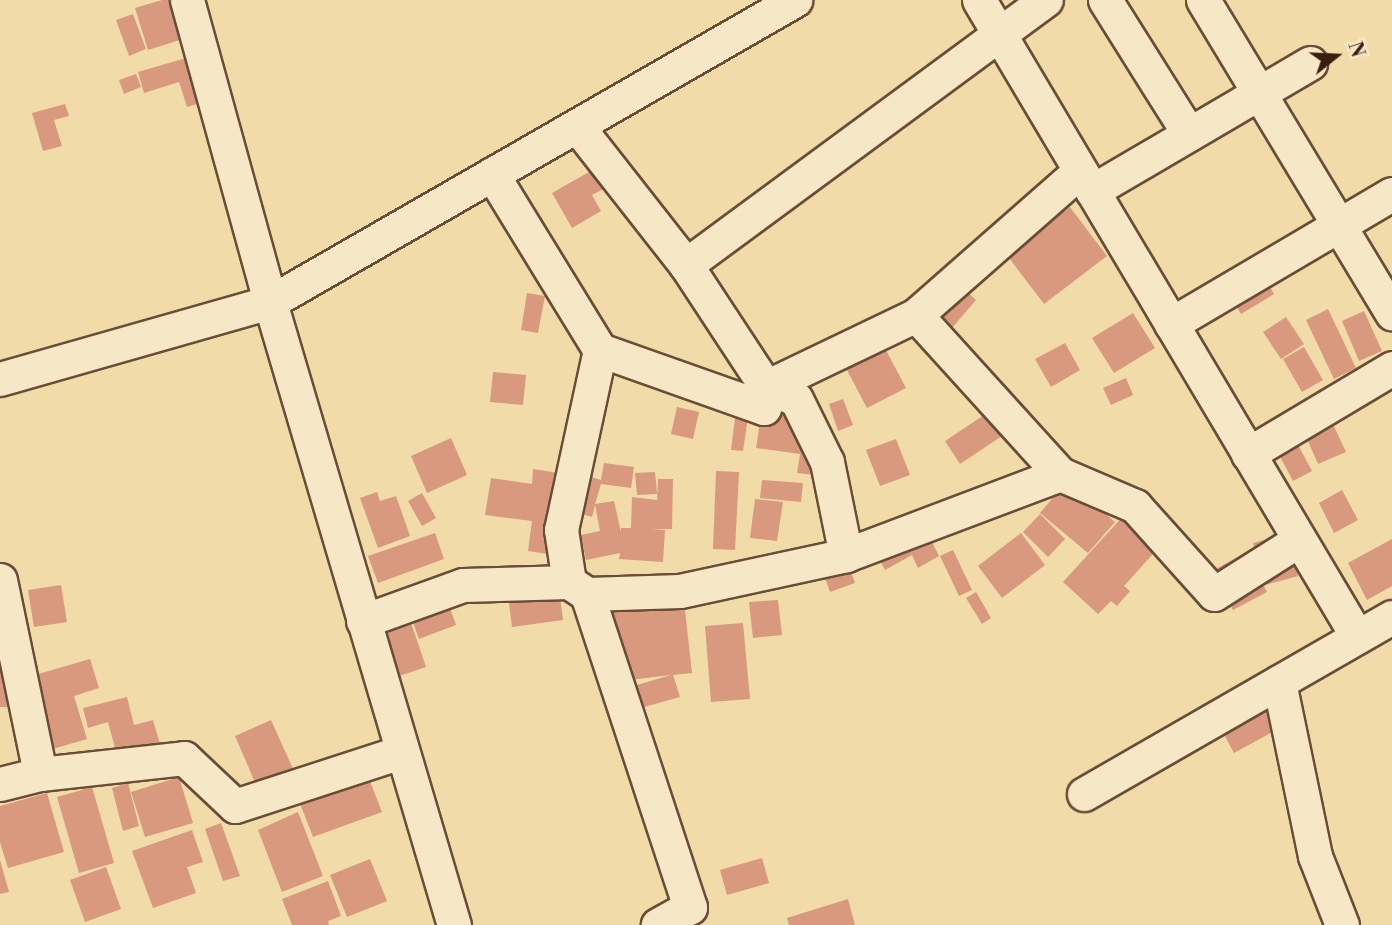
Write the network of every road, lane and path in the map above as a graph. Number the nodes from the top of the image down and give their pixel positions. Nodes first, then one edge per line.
1 (187, 0) edge
2 (795, 0) edge
3 (979, 0) edge
4 (1046, 0) edge
5 (1105, 0) edge
6 (1203, 0) edge
7 (999, 34) junction
8 (1310, 63) dead end
9 (1259, 93) junction
10 (577, 126) junction
11 (1189, 134) junction
12 (492, 174) junction
13 (1086, 181) junction
14 (1392, 194) edge
15 (1339, 225) junction
16 (686, 265) junction
17 (270, 302) junction
18 (1392, 313) edge
19 (916, 315) junction
20 (1171, 324) junction
21 (600, 350) junction
22 (1392, 368) edge
23 (0, 379) edge
24 (766, 387) junction
25 (1248, 454) junction
26 (1059, 474) junction
27 (1299, 540) junction
28 (846, 555) junction
29 (0, 580) edge
30 (578, 588) junction
31 (1392, 617) edge
32 (363, 621) junction
33 (1357, 636) junction
34 (1279, 682) junction
35 (401, 752) junction
36 (40, 775) junction
37 (0, 784) edge
38 (1084, 794) dead end
39 (454, 925) edge
40 (658, 925) edge
41 (1342, 925) edge

1 - 17 street
2 - 10 street
3 - 7 street
4 - 7 street
5 - 11 street
6 - 9 street
7 - 13 street
7 - 16 street
8 - 9 street
9 - 11 street
9 - 15 street
10 - 12 street
10 - 16 street
11 - 13 street
12 - 17 street
12 - 21 street
13 - 19 street
13 - 20 street
14 - 15 street
15 - 18 street
15 - 20 street
16 - 24 street
17 - 23 street
17 - 32 street
19 - 24 street
19 - 26 street
20 - 25 street
21 - 24 street
21 - 30 street
22 - 25 street
24 - 28 street
25 - 27 street
26 - 27 street
26 - 28 street
27 - 33 street
28 - 30 street
29 - 36 street
30 - 32 street
30 - 40 street
31 - 33 street
32 - 35 street
33 - 34 street
34 - 38 street
34 - 41 street
35 - 36 street
35 - 39 street
36 - 37 street

